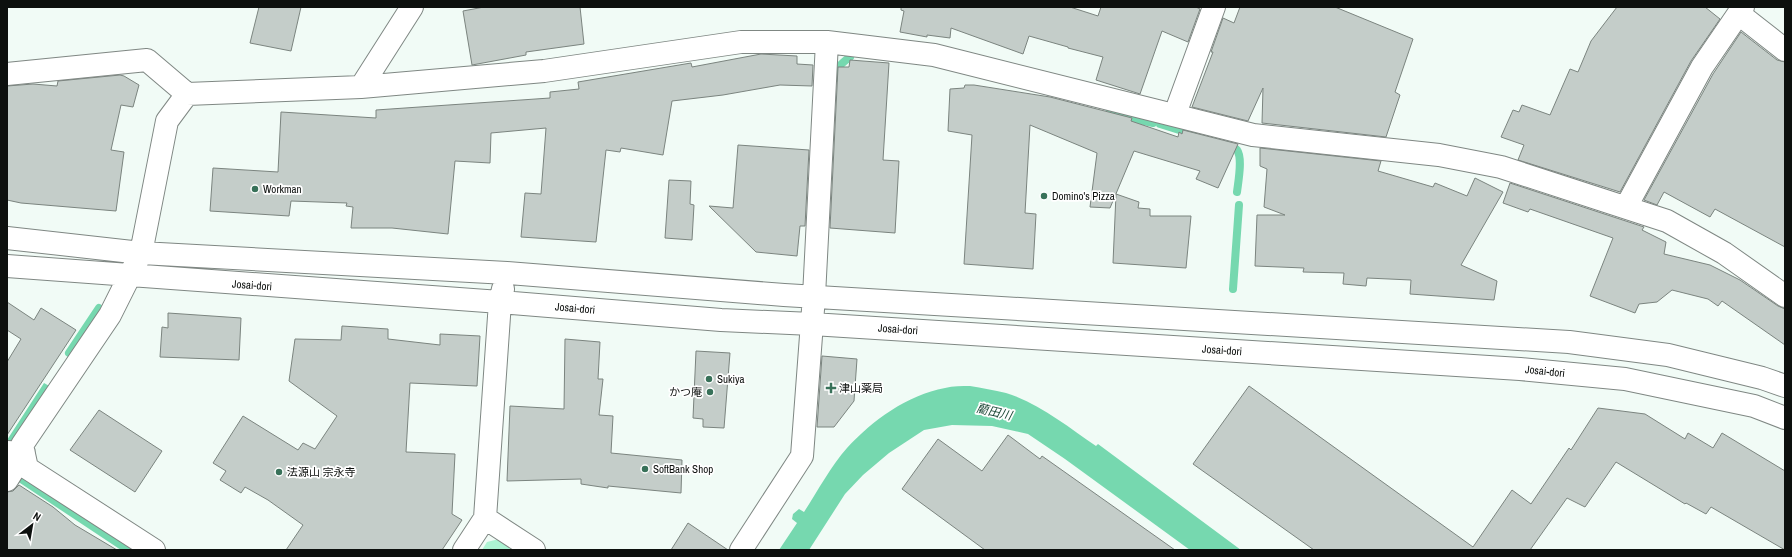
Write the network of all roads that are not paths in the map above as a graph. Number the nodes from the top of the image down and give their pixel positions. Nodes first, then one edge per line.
1 (412, 7) edge
2 (1214, 7) edge
3 (1741, 10) edge
4 (826, 42) junction
5 (1785, 50) edge
6 (7, 74) edge
7 (361, 88) junction
8 (187, 94) junction
9 (1175, 114) junction
10 (1626, 207) junction
11 (7, 238) edge
12 (141, 253) junction
13 (7, 266) edge
14 (507, 273) junction
15 (130, 276) junction
16 (814, 296) junction
17 (1785, 296) edge
18 (500, 302) junction
19 (812, 324) junction
20 (1785, 386) edge
21 (1785, 418) edge
22 (16, 453) edge
23 (7, 480) edge
24 (485, 518) junction
25 (154, 550) edge
26 (464, 550) edge
27 (534, 550) edge
28 (741, 550) edge

1 - 7 street
2 - 9 street
3 - 5 street
3 - 10 street
4 - 7 street
4 - 9 street
4 - 16 street
6 - 8 street
7 - 8 street
8 - 12 street
9 - 10 street
10 - 17 street
11 - 12 street
12 - 14 street
12 - 15 street
13 - 15 street, Josai-dori
14 - 16 street
14 - 18 street
15 - 18 street, Josai-dori
15 - 22 street
16 - 19 street
16 - 20 street
18 - 19 street, Josai-dori
18 - 24 street
19 - 21 street, Josai-dori
19 - 28 street
22 - 23 street
22 - 25 street
24 - 26 street
24 - 27 street

